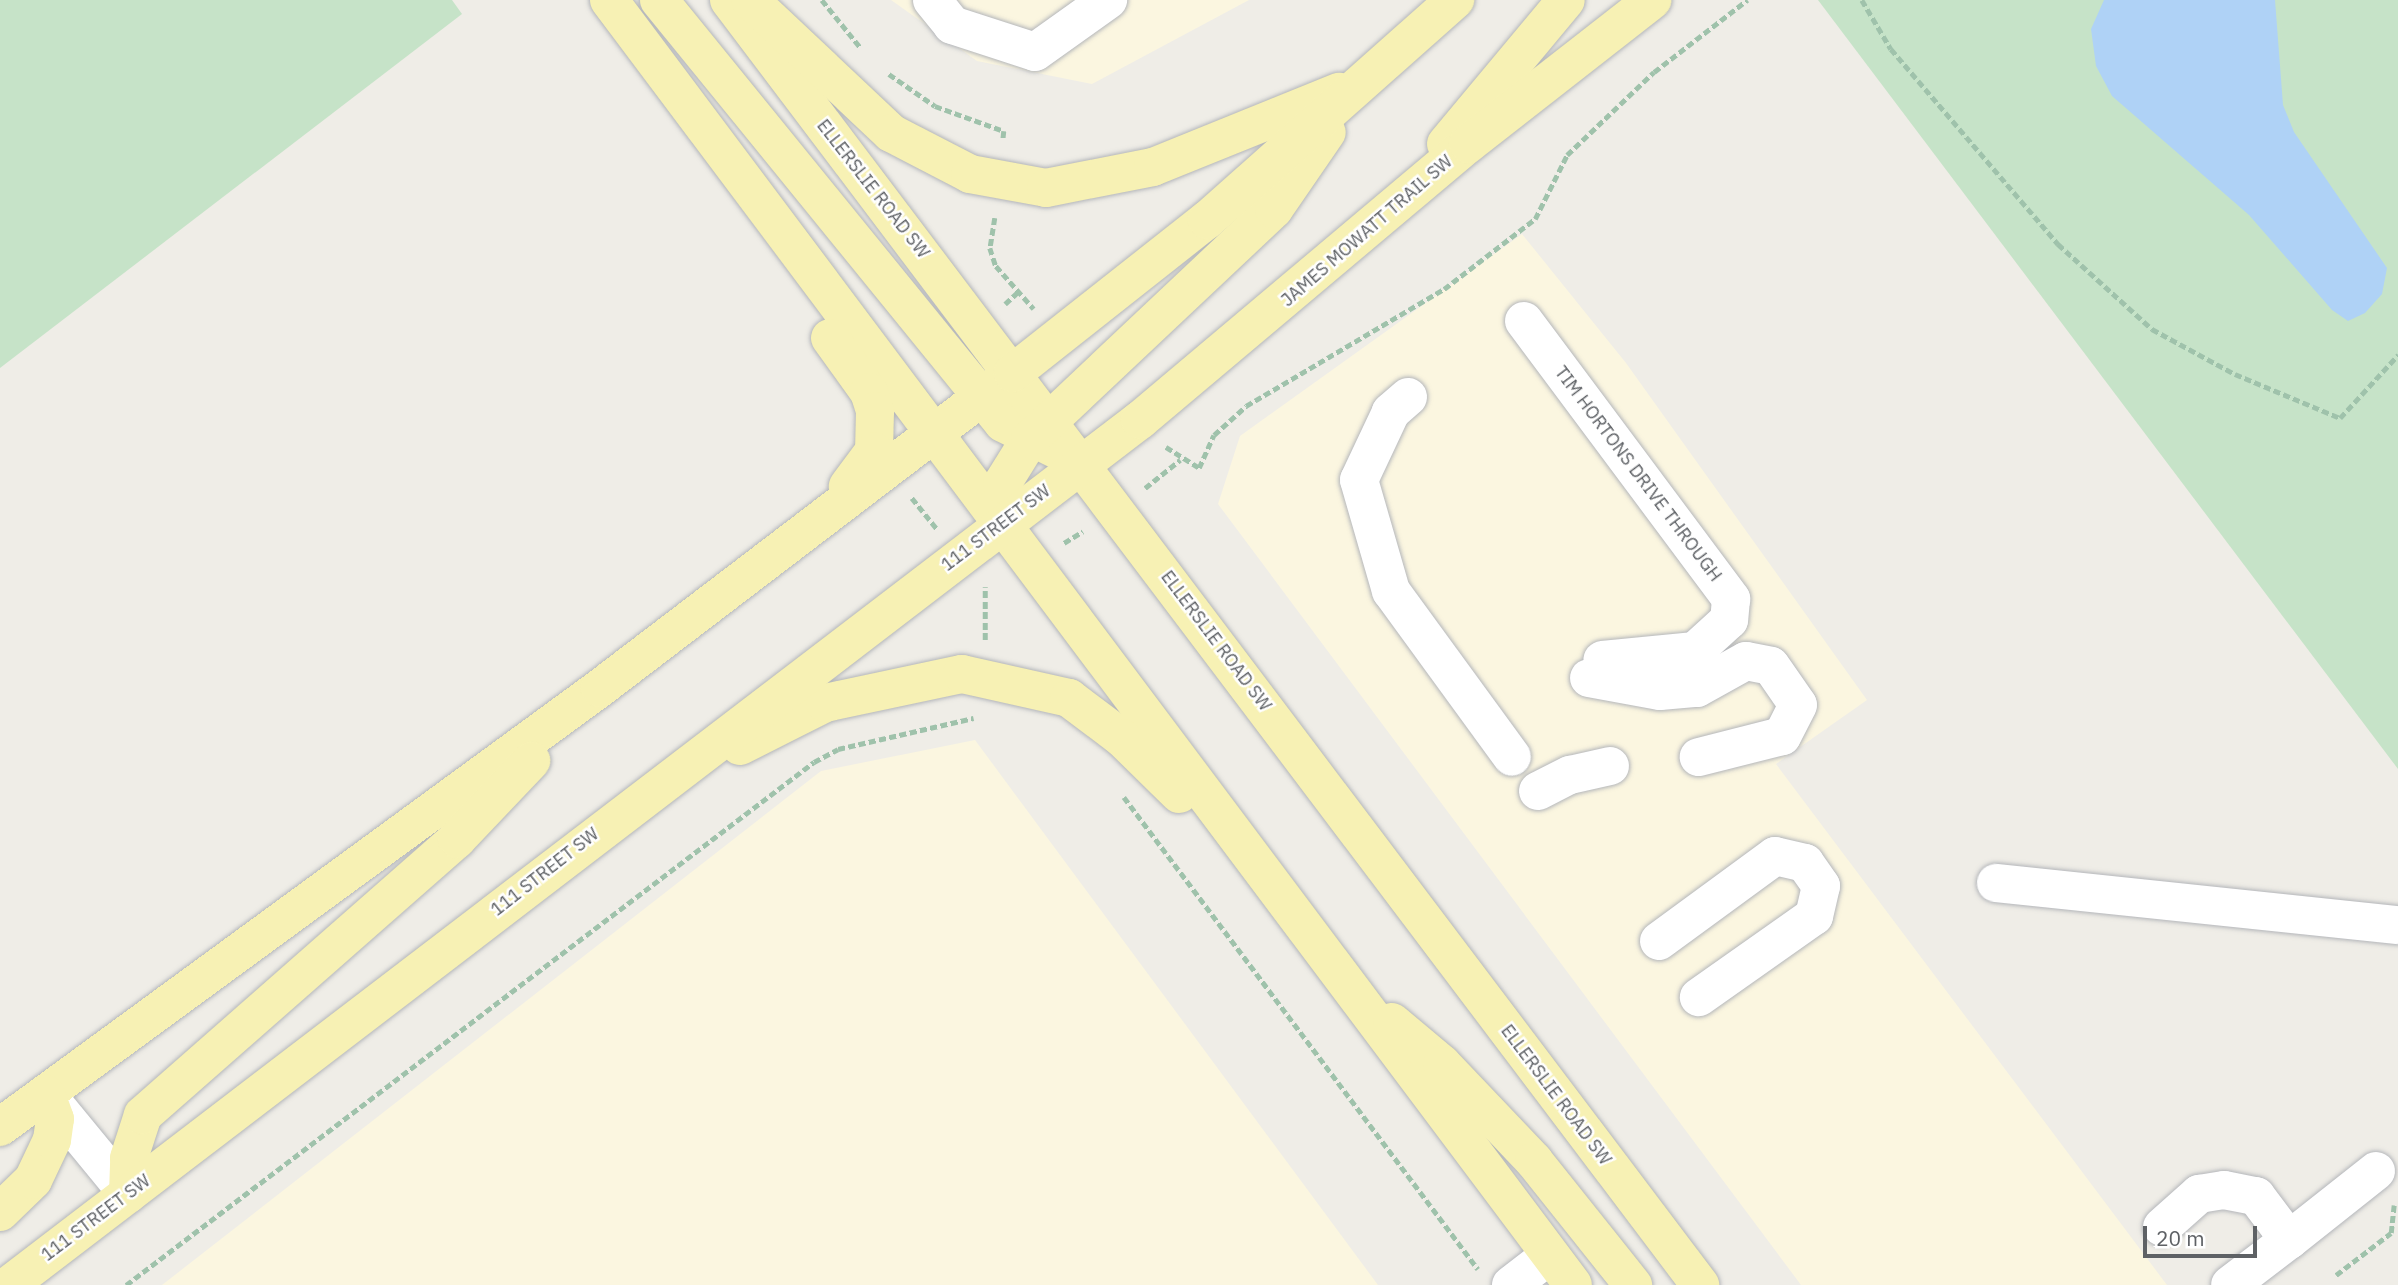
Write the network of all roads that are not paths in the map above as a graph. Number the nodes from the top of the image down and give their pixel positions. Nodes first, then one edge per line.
1 (583, 0) edge
2 (609, 0) edge
3 (659, 0) edge
4 (729, 0) edge
5 (750, 0) edge
6 (932, 0) edge
7 (1108, 0) edge
8 (1455, 0) edge
9 (1566, 0) edge
10 (1652, 0) edge
11 (1424, 16) edge
12 (1360, 84) junction
13 (1410, 194) junction
14 (1524, 321) dead end
15 (1013, 373) junction
16 (981, 397) junction
17 (1408, 397) dead end
18 (1039, 428) junction
19 (934, 431) junction
20 (1083, 462) junction
21 (830, 509) junction
22 (1002, 524) junction
23 (600, 688) junction
24 (1512, 757) dead end
25 (1699, 757) dead end
26 (1610, 766) dead end
27 (1538, 791) dead end
28 (645, 795) junction
29 (1996, 883) dead end
30 (1276, 891) junction
31 (2398, 925) edge
32 (1659, 941) dead end
33 (1342, 981) junction
34 (1699, 997) dead end
35 (46, 1094) junction
36 (0, 1127) edge
37 (2385, 1183) road end
38 (128, 1194) junction
39 (0, 1212) edge
40 (2162, 1227) dead end
41 (2288, 1240) junction
42 (1550, 1255) junction
43 (1496, 1279) edge
44 (9, 1285) edge
45 (1573, 1285) edge
46 (1633, 1285) edge
47 (1700, 1285) edge
48 (2230, 1285) edge

1 - 21 main road
2 - 19 main road
3 - 16 main road
4 - 15 main road, ELLERSLIE ROAD SW
5 - 12 main road
6 - 7 lane
8 - 11 main road
9 - 13 main road
10 - 13 main road, JAMES MOWATT TRAIL SW
11 - 12 main road
12 - 15 main road
12 - 18 main road
13 - 20 main road, JAMES MOWATT TRAIL SW
14 - 25 lane, TIM HORTONS DRIVE THROUGH
15 - 16 main road
15 - 18 main road, ELLERSLIE ROAD SW
16 - 18 main road
16 - 19 main road
17 - 24 lane
18 - 20 main road, ELLERSLIE ROAD SW
18 - 22 main road
19 - 21 main road
19 - 22 main road
20 - 22 main road, 111 STREET SW
20 - 47 main road, ELLERSLIE ROAD SW
21 - 23 main road
22 - 28 main road, 111 STREET SW
22 - 30 main road
23 - 35 main road
23 - 38 main road
26 - 27 lane
28 - 30 main road
28 - 38 main road, 111 STREET SW
29 - 31 lane
30 - 33 main road
32 - 34 lane
33 - 42 main road
33 - 46 main road
35 - 36 main road
35 - 38 lane
35 - 39 main road
37 - 41 lane
38 - 44 main road, 111 STREET SW
40 - 41 lane
41 - 48 lane
42 - 43 lane
42 - 45 main road

